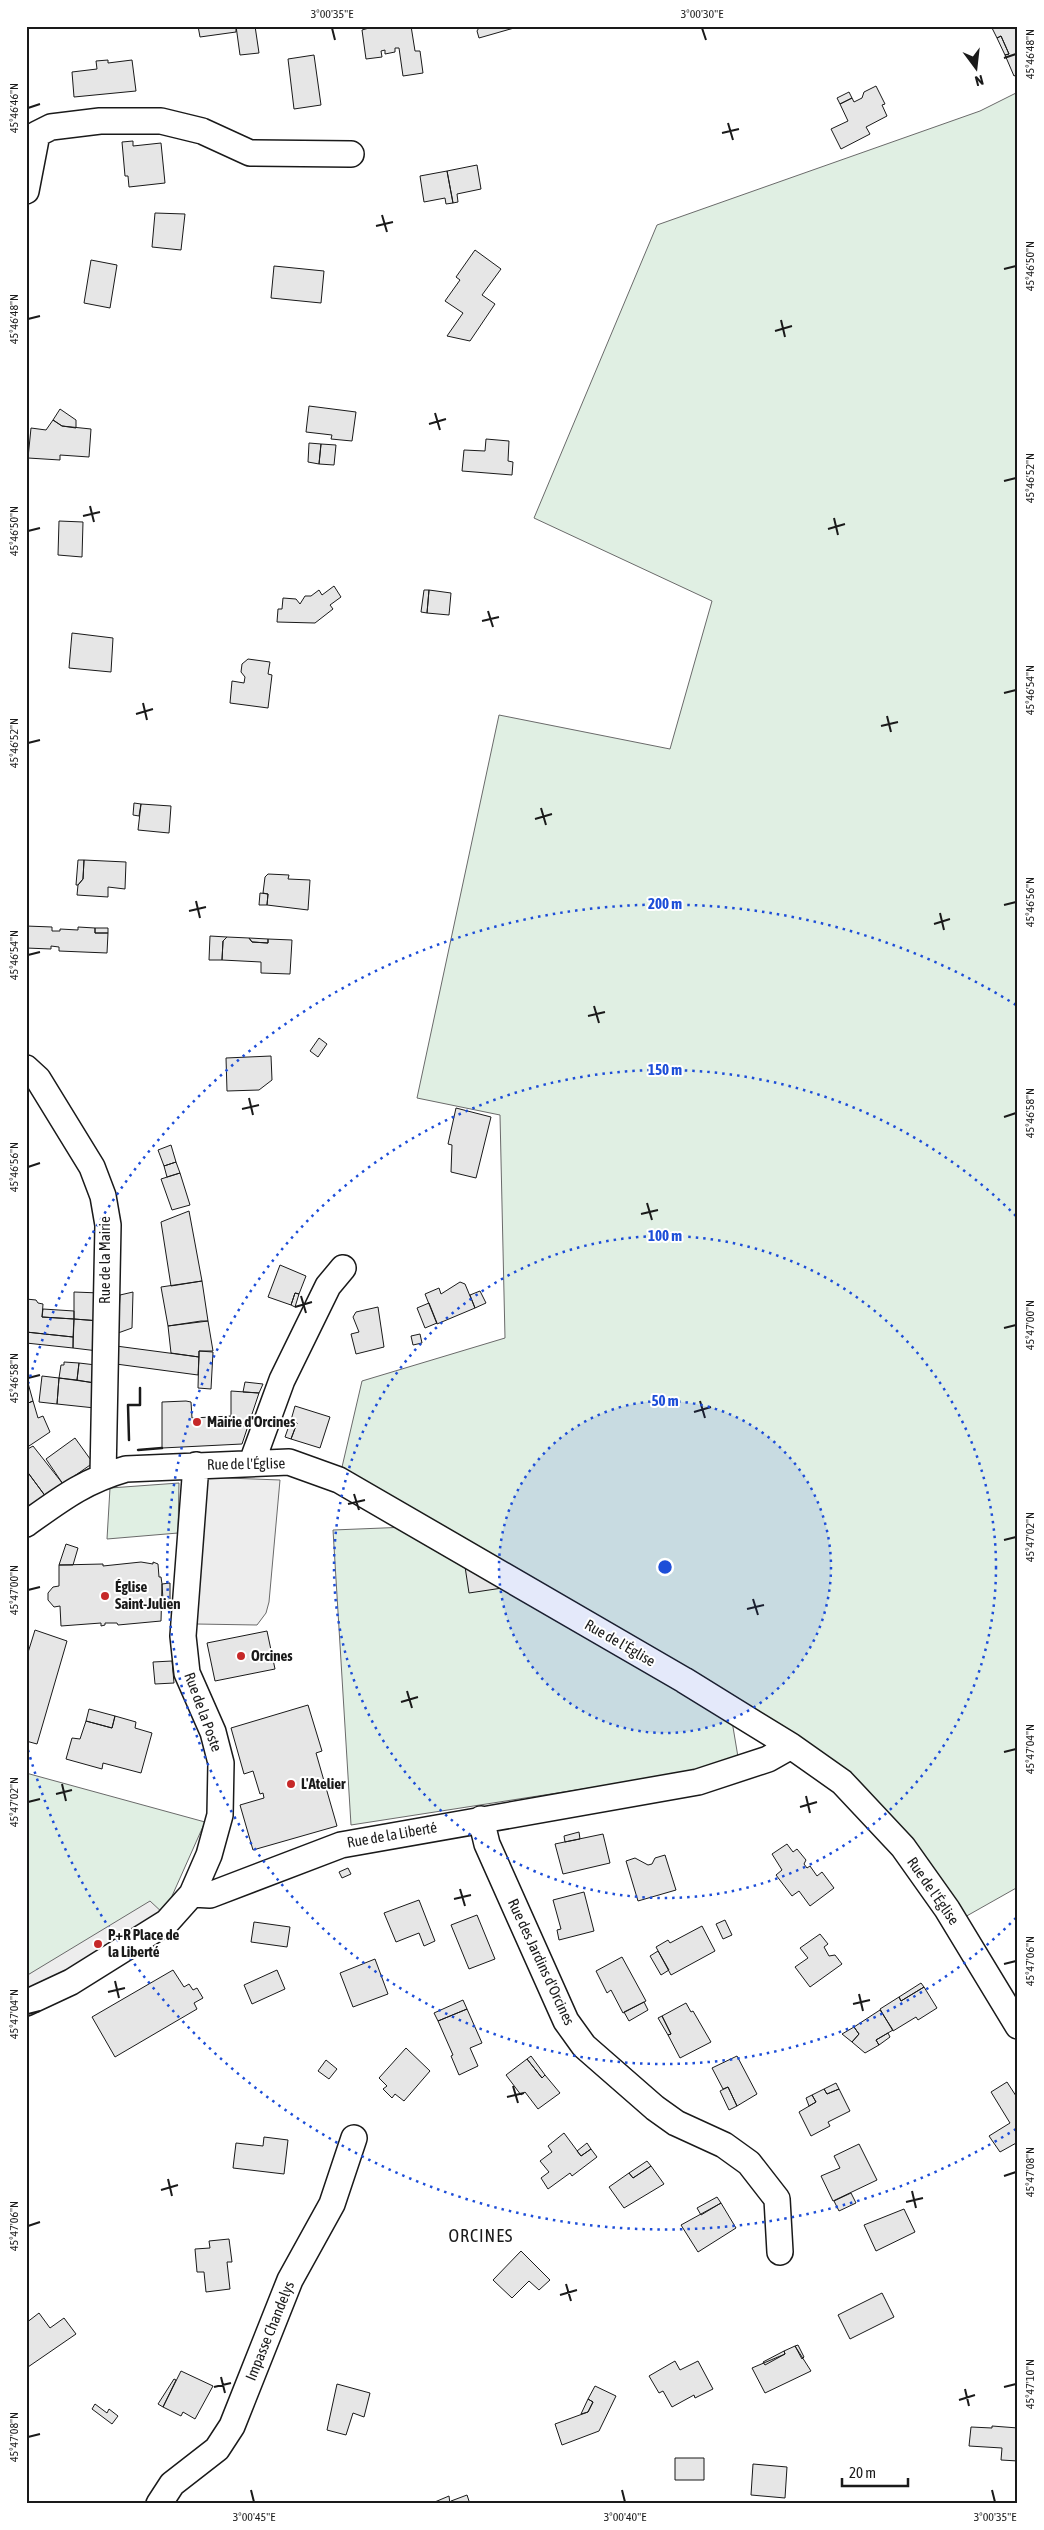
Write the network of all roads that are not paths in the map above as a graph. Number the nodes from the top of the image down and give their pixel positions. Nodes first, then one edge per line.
1 (351, 154) dead end
2 (26, 191) edge
3 (26, 1068) edge
4 (343, 1268) dead end
5 (252, 1462) junction
6 (196, 1466) junction
7 (103, 1476) junction
8 (26, 1524) edge
9 (791, 1746) junction
10 (481, 1819) junction
11 (192, 1894) junction
12 (26, 2004) edge
13 (1018, 2026) edge
14 (354, 2138) dead end
15 (780, 2252) dead end
16 (159, 2504) edge

1 - 2 street
3 - 7 street, Rue de la Mairie
4 - 5 street
5 - 6 street, Rue de l'Église
5 - 9 street, Rue de l'Église
6 - 7 street, Rue de l'Église
6 - 11 street, Rue de la Poste
7 - 8 street, Rue de l'Église
9 - 10 street, Rue de la Liberté
9 - 13 street, Rue de l'Église
10 - 11 street, Rue de la Liberté
10 - 15 street, Rue des Jardins d'Orcines
11 - 12 street
14 - 16 street, Impasse Chandelys

